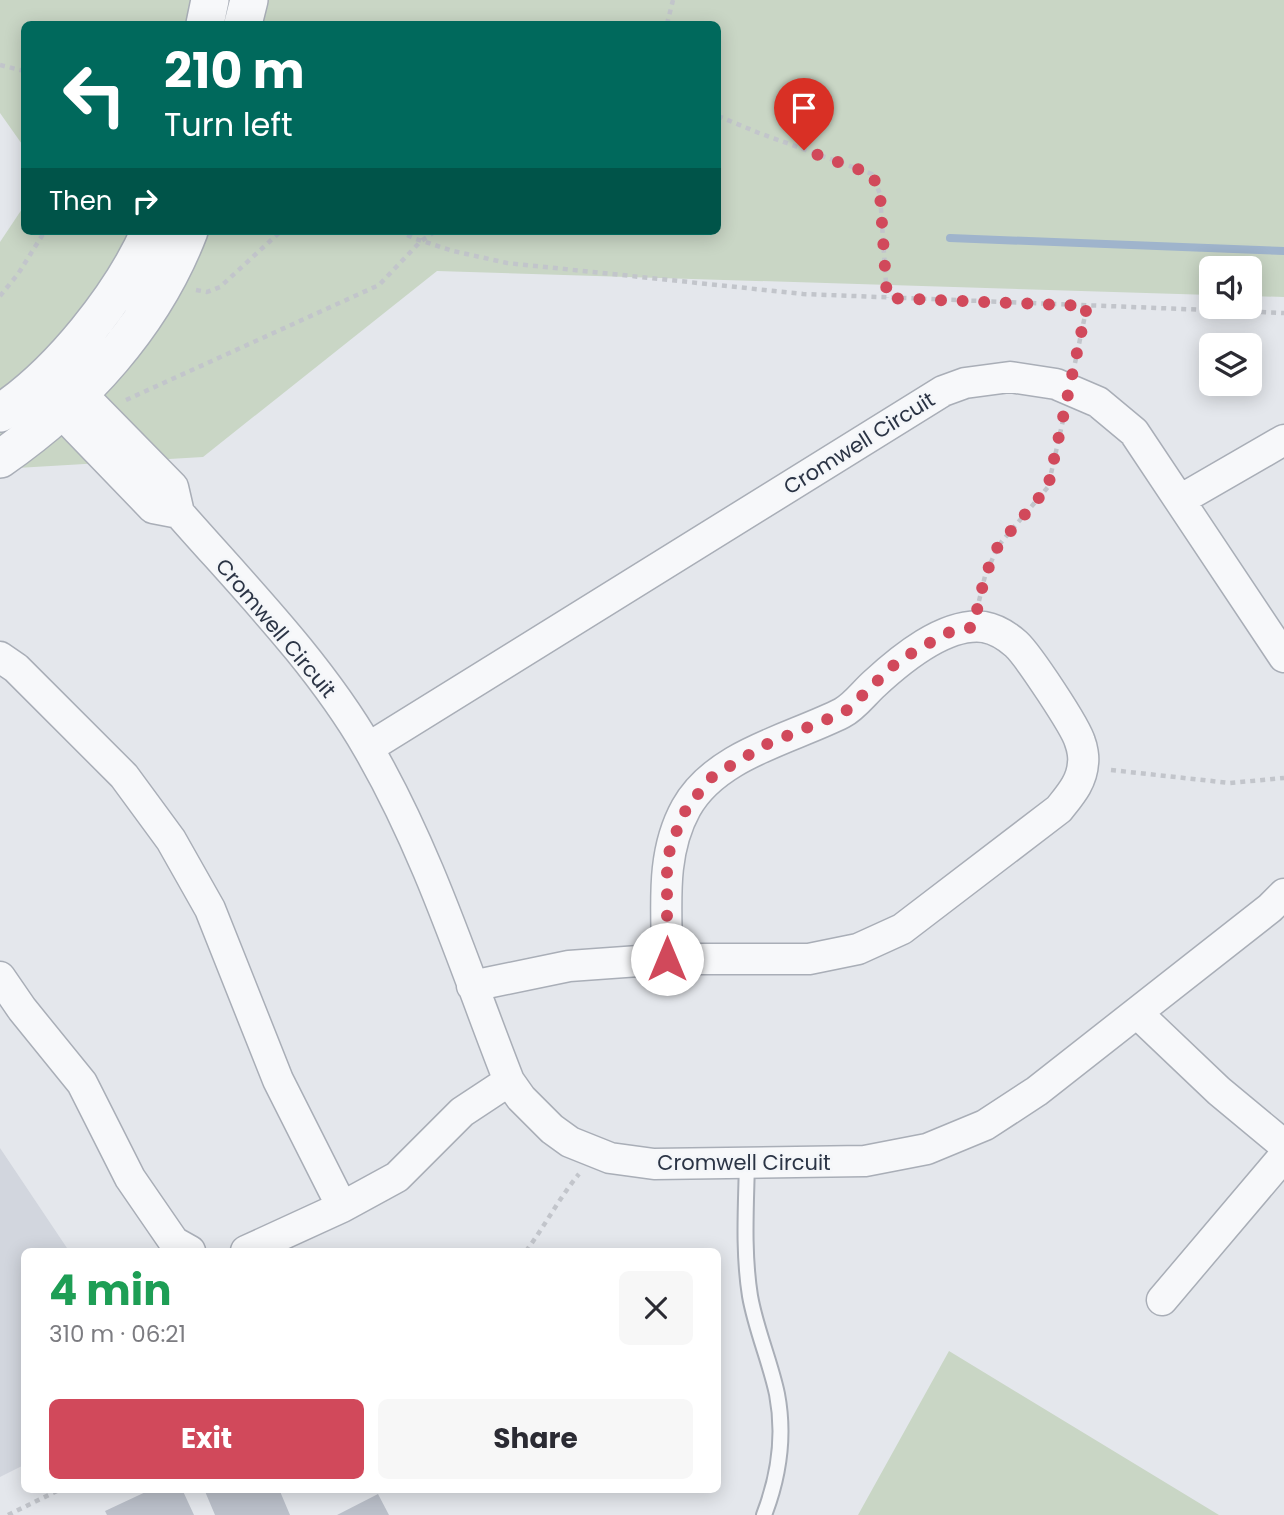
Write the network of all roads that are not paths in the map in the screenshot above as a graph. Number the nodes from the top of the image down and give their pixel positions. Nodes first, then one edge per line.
1 (209, 0) edge
2 (249, 0) edge
3 (206, 21) edge
4 (244, 21) edge
5 (148, 235) edge
6 (187, 235) edge
7 (44, 376) junction
8 (70, 403) junction
9 (0, 413) edge
10 (1284, 440) edge
11 (0, 459) edge
12 (1180, 500) junction
13 (0, 657) edge
14 (1284, 657) edge
15 (368, 748) junction
16 (1284, 894) edge
17 (667, 959) junction
18 (0, 977) edge
19 (472, 986) junction
20 (1137, 1013) junction
21 (509, 1081) junction
22 (1284, 1145) edge
23 (1284, 1156) edge
24 (747, 1162) junction
25 (342, 1207) junction
26 (185, 1248) edge
27 (253, 1248) edge
28 (1162, 1300) dead end
29 (764, 1515) edge

1 - 3 street
2 - 4 street
5 - 7 street
6 - 8 street
7 - 8 street, Cromwell Circuit
7 - 9 street
8 - 11 street
8 - 15 street, Cromwell Circuit
10 - 12 street
12 - 14 street, Cromwell Circuit
12 - 15 street, Cromwell Circuit
13 - 25 street
15 - 19 street, Cromwell Circuit
16 - 20 street, Cromwell Circuit
17 - 17 street
17 - 19 street
18 - 26 street
19 - 21 street, Cromwell Circuit
20 - 22 street
20 - 24 street, Cromwell Circuit
21 - 24 street, Cromwell Circuit
21 - 25 street
23 - 28 street
24 - 29 lane
25 - 27 street

